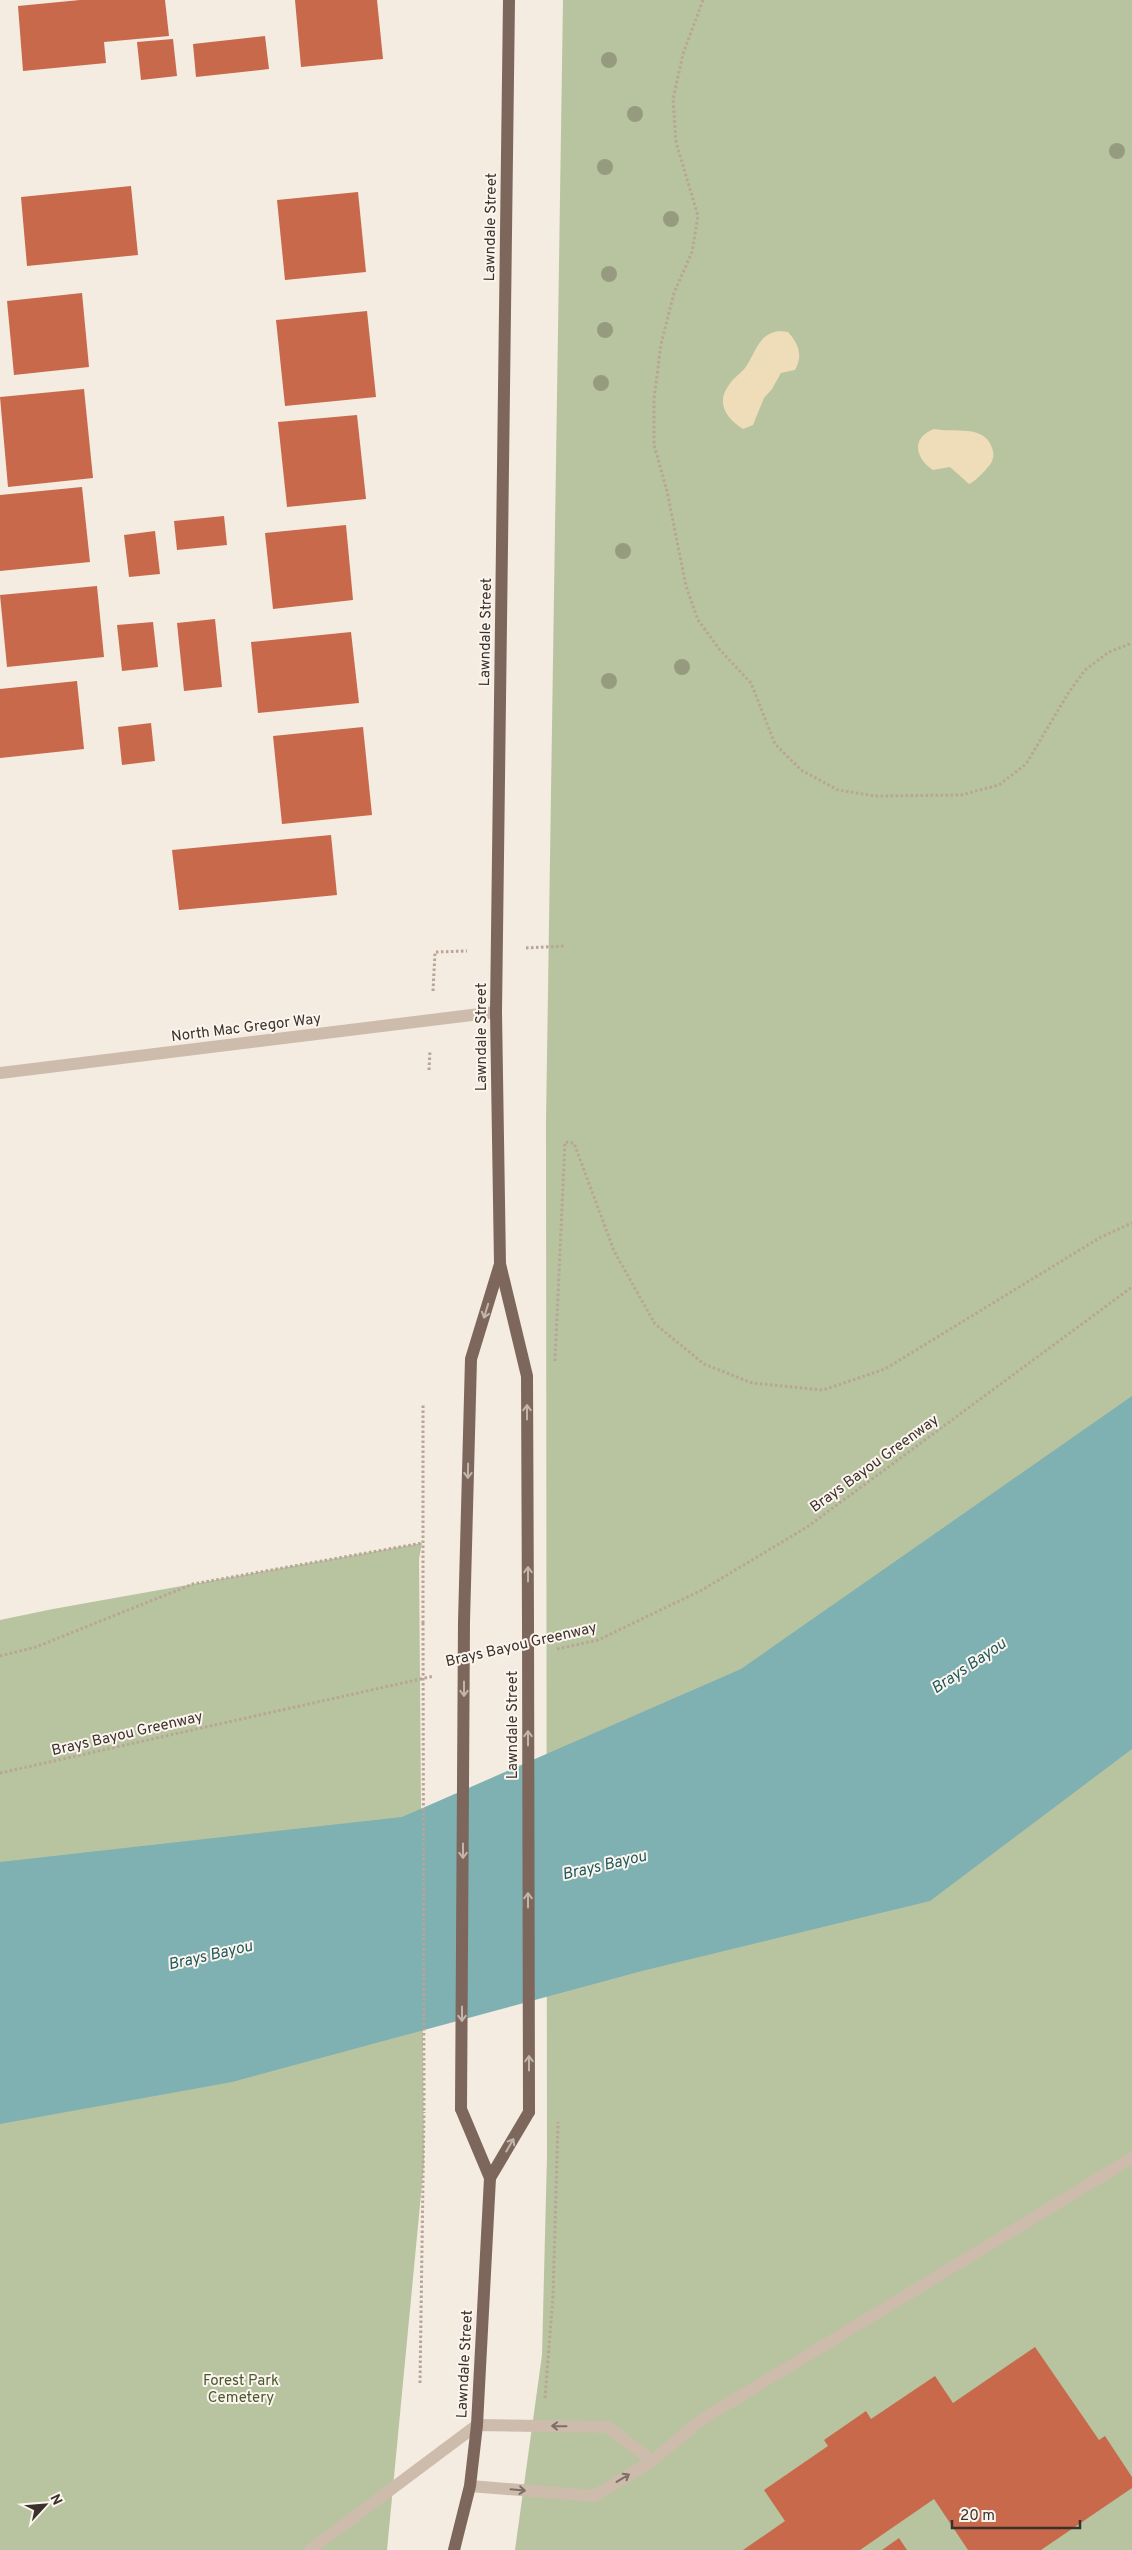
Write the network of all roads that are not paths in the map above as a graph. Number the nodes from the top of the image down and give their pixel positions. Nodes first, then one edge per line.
1 (509, 0) edge
2 (496, 1012) junction
3 (0, 1073) edge
4 (500, 1264) junction
5 (1132, 2158) edge
6 (490, 2178) junction
7 (478, 2425) junction
8 (652, 2461) junction
9 (470, 2486) junction
10 (310, 2550) edge
11 (454, 2550) edge

1 - 2 main road, Lawndale Street
2 - 3 street, North Mac Gregor Way
2 - 4 main road, Lawndale Street
4 -> 6 main road, Lawndale Street, bridge
6 -> 4 main road, Lawndale Street, bridge
5 - 8 street
6 - 7 main road, Lawndale Street
8 -> 7 street
7 - 9 main road, Lawndale Street
7 - 10 street
9 -> 8 street
9 - 11 main road, Lawndale Street

